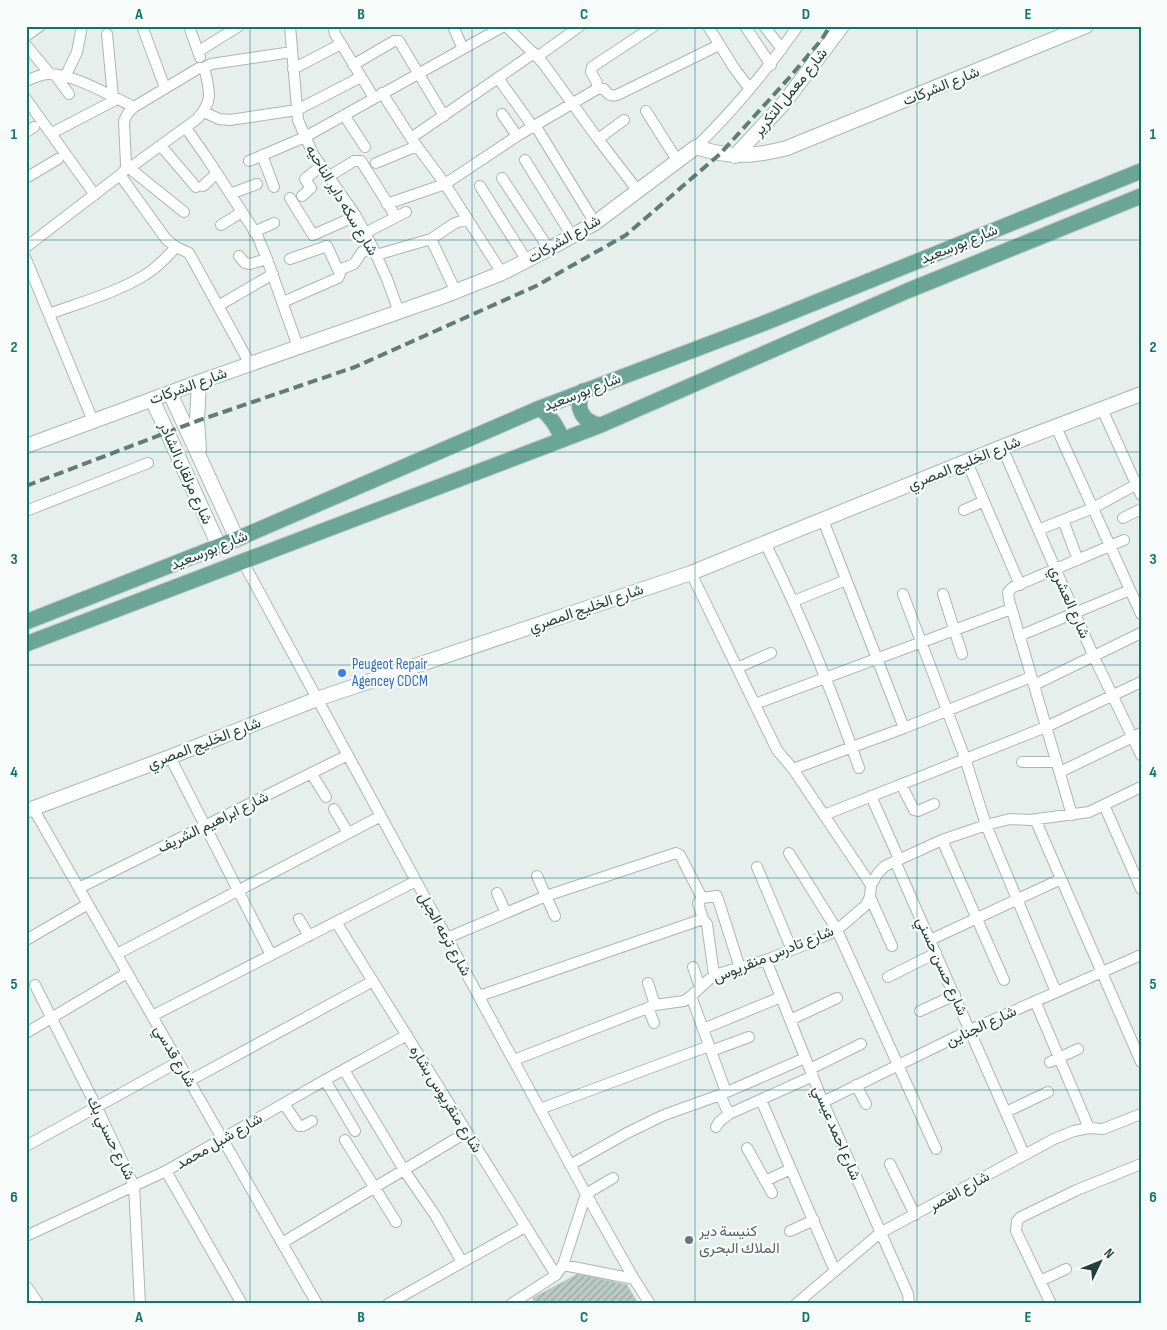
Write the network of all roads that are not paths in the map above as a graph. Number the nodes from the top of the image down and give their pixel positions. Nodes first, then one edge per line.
1 (40, 26) edge
2 (82, 26) edge
3 (142, 26) edge
4 (189, 26) edge
5 (239, 26) edge
6 (290, 26) edge
7 (336, 26) edge
8 (453, 26) edge
9 (505, 26) edge
10 (580, 26) edge
11 (654, 26) edge
12 (708, 26) edge
13 (745, 26) edge
14 (764, 26) edge
15 (798, 26) edge
16 (842, 26) edge
17 (1086, 26) edge
18 (107, 34) dead end
19 (26, 36) edge
20 (341, 44) junction
21 (26, 45) edge
22 (719, 45) junction
23 (463, 49) junction
24 (782, 49) junction
25 (199, 51) junction
26 (292, 52) junction
27 (536, 55) junction
28 (353, 65) junction
29 (771, 65) junction
30 (204, 68) junction
31 (293, 69) junction
32 (419, 74) junction
33 (56, 75) junction
34 (361, 77) junction
35 (498, 78) junction
36 (26, 81) edge
37 (165, 88) junction
38 (597, 89) junction
39 (750, 89) junction
40 (69, 94) dead end
41 (378, 96) junction
42 (115, 98) junction
43 (26, 99) edge
44 (572, 102) junction
45 (134, 106) junction
46 (297, 110) junction
47 (646, 111) dead end
48 (204, 112) junction
49 (502, 114) dead end
50 (344, 115) junction
51 (444, 116) junction
52 (624, 120) dead end
53 (534, 126) junction
54 (186, 128) junction
55 (52, 133) junction
56 (517, 136) junction
57 (305, 137) junction
58 (598, 139) junction
59 (414, 142) junction
60 (160, 146) junction
61 (365, 147) dead end
62 (696, 147) junction
63 (262, 155) junction
64 (735, 156) junction
65 (58, 159) dead end
66 (525, 160) dead end
67 (677, 160) junction
68 (249, 161) dead end
69 (376, 163) dead end
70 (128, 167) junction
71 (320, 167) junction
72 (1141, 171) edge
73 (217, 173) junction
74 (120, 175) junction
75 (328, 177) junction
76 (26, 178) edge
77 (502, 178) dead end
78 (257, 184) dead end
79 (445, 184) junction
80 (480, 186) dead end
81 (274, 187) dead end
82 (638, 191) junction
83 (230, 194) junction
84 (95, 195) junction
85 (302, 196) dead end
86 (1141, 196) edge
87 (290, 198) dead end
88 (387, 204) junction
89 (184, 212) dead end
90 (242, 212) junction
91 (406, 212) dead end
92 (356, 216) junction
93 (396, 217) junction
94 (468, 219) junction
95 (274, 223) dead end
96 (595, 223) junction
97 (221, 225) dead end
98 (254, 232) junction
99 (365, 233) junction
100 (317, 235) junction
101 (572, 236) junction
102 (431, 239) junction
103 (176, 247) junction
104 (323, 247) junction
105 (26, 248) edge
106 (550, 249) junction
107 (374, 251) junction
108 (239, 256) dead end
109 (267, 258) junction
110 (26, 259) edge
111 (290, 259) dead end
112 (527, 261) junction
113 (339, 270) junction
114 (502, 273) junction
115 (273, 274) junction
116 (456, 292) junction
117 (283, 302) junction
118 (218, 306) junction
119 (399, 312) junction
120 (49, 314) junction
121 (762, 324) junction
122 (298, 347) junction
123 (771, 349) junction
124 (250, 364) junction
125 (199, 382) junction
126 (583, 391) junction
127 (170, 393) junction
128 (1141, 394) edge
129 (152, 399) junction
130 (540, 408) junction
131 (1102, 409) junction
132 (93, 421) junction
133 (601, 425) junction
134 (1056, 427) junction
135 (562, 440) junction
136 (26, 446) edge
137 (1002, 447) junction
138 (199, 457) junction
139 (967, 462) junction
140 (148, 463) dead end
141 (1138, 484) edge
142 (214, 489) junction
143 (1141, 495) edge
144 (196, 496) junction
145 (984, 501) junction
146 (1093, 508) junction
147 (1141, 509) edge
148 (964, 510) dead end
149 (26, 511) edge
150 (1123, 518) dead end
151 (823, 520) junction
152 (1063, 520) junction
153 (1038, 530) junction
154 (236, 539) junction
155 (1124, 540) dead end
156 (765, 543) junction
157 (219, 546) junction
158 (1110, 547) junction
159 (1078, 560) junction
160 (243, 562) junction
161 (1056, 570) junction
162 (691, 573) junction
163 (846, 580) junction
164 (1017, 586) junction
165 (1130, 590) junction
166 (903, 594) dead end
167 (943, 594) dead end
168 (794, 600) junction
169 (1011, 609) junction
170 (1075, 612) junction
171 (1141, 614) edge
172 (26, 622) edge
173 (954, 630) junction
174 (1141, 633) edge
175 (1019, 636) junction
176 (922, 642) junction
177 (26, 644) edge
178 (771, 653) dead end
179 (962, 654) dead end
180 (1094, 657) junction
181 (877, 659) junction
182 (737, 668) junction
183 (826, 678) junction
184 (1033, 681) junction
185 (1141, 682) edge
186 (1113, 696) junction
187 (317, 698) junction
188 (755, 704) junction
189 (947, 710) junction
190 (1046, 727) junction
191 (904, 728) junction
192 (1137, 735) edge
193 (852, 747) junction
194 (348, 755) junction
195 (1141, 755) edge
196 (170, 757) junction
197 (965, 758) junction
198 (1022, 762) dead end
199 (1056, 762) junction
200 (859, 768) dead end
201 (793, 769) junction
202 (1060, 772) junction
203 (311, 773) junction
204 (901, 784) junction
205 (1138, 788) edge
206 (871, 796) junction
207 (326, 797) dead end
208 (1141, 800) edge
209 (934, 804) dead end
210 (1104, 805) junction
211 (29, 809) edge
212 (334, 809) dead end
213 (824, 814) junction
214 (1072, 815) junction
215 (381, 816) junction
216 (1035, 819) junction
217 (986, 825) junction
218 (205, 826) junction
219 (348, 833) junction
220 (942, 840) junction
221 (789, 853) dead end
222 (897, 860) junction
223 (757, 867) dead end
224 (537, 876) dead end
225 (1061, 879) junction
226 (416, 881) junction
227 (871, 885) junction
228 (79, 888) junction
229 (1141, 889) edge
230 (238, 891) junction
231 (497, 893) dead end
232 (546, 896) junction
233 (870, 897) junction
234 (702, 898) junction
235 (1017, 899) junction
236 (88, 904) junction
237 (506, 913) junction
238 (554, 916) dead end
239 (977, 918) junction
240 (299, 919) dead end
241 (703, 919) junction
242 (336, 922) junction
243 (837, 930) junction
244 (309, 936) junction
245 (447, 938) junction
246 (26, 940) edge
247 (930, 940) junction
248 (892, 946) dead end
249 (792, 950) junction
250 (936, 953) junction
251 (117, 954) junction
252 (270, 955) junction
253 (1141, 955) edge
254 (766, 960) junction
255 (693, 967) dead end
256 (740, 968) junction
257 (1102, 972) junction
258 (127, 973) junction
259 (714, 975) junction
260 (888, 977) dead end
261 (1004, 980) dead end
262 (372, 981) junction
263 (648, 983) dead end
264 (34, 985) dead end
265 (700, 987) junction
266 (1056, 992) junction
267 (479, 996) junction
268 (691, 996) junction
269 (955, 996) junction
270 (781, 997) junction
271 (837, 998) dead end
272 (1035, 1001) junction
273 (652, 1006) junction
274 (920, 1011) dead end
275 (152, 1016) junction
276 (51, 1018) junction
277 (790, 1020) junction
278 (654, 1023) dead end
279 (703, 1029) junction
280 (970, 1030) junction
281 (26, 1033) edge
282 (407, 1035) junction
283 (749, 1037) dead end
284 (1136, 1037) edge
285 (861, 1044) dead end
286 (710, 1048) junction
287 (1078, 1049) dead end
288 (805, 1058) junction
289 (1055, 1059) junction
290 (514, 1060) junction
291 (178, 1062) junction
292 (1141, 1062) edge
293 (897, 1066) junction
294 (344, 1070) junction
295 (811, 1073) junction
296 (325, 1080) junction
297 (189, 1081) junction
298 (856, 1086) junction
299 (1048, 1092) dead end
300 (723, 1094) junction
301 (761, 1100) junction
302 (823, 1102) junction
303 (284, 1104) junction
304 (866, 1104) dead end
305 (97, 1108) junction
306 (540, 1109) junction
307 (1006, 1112) junction
308 (729, 1114) junction
309 (1141, 1114) edge
310 (312, 1121) dead end
311 (716, 1127) dead end
312 (1089, 1128) junction
313 (355, 1131) dead end
314 (467, 1132) junction
315 (223, 1140) junction
316 (345, 1140) dead end
317 (26, 1146) edge
318 (747, 1148) dead end
319 (936, 1149) dead end
320 (1024, 1154) junction
321 (890, 1164) dead end
322 (1141, 1164) edge
323 (570, 1165) junction
324 (791, 1169) junction
325 (404, 1170) junction
326 (166, 1171) junction
327 (613, 1178) dead end
328 (766, 1181) junction
329 (134, 1186) junction
330 (375, 1187) junction
331 (772, 1193) dead end
332 (586, 1194) junction
333 (915, 1215) junction
334 (814, 1220) junction
335 (396, 1222) dead end
336 (525, 1227) junction
337 (790, 1230) dead end
338 (880, 1233) junction
339 (26, 1236) edge
340 (282, 1243) junction
341 (462, 1262) junction
342 (563, 1265) junction
343 (1066, 1268) dead end
344 (835, 1271) junction
345 (556, 1275) junction
346 (634, 1278) junction
347 (1040, 1280) junction
348 (140, 1304) edge
349 (242, 1304) edge
350 (317, 1304) edge
351 (388, 1304) edge
352 (511, 1304) edge
353 (650, 1304) edge
354 (796, 1304) edge
355 (909, 1304) edge
356 (1051, 1304) edge

1 - 19 street
2 - 33 street
3 - 37 street
4 - 25 street
5 - 25 street
6 - 26 street, شارع سكه داير الناحيه
7 - 20 street
8 - 23 street
9 - 23 street
9 - 27 street
10 - 27 street
11 - 38 street
12 - 22 street
13 - 29 street
14 - 24 street
15 - 24 street
16 - 64 street, شارع معمل التكرير
17 - 64 street, شارع الشركات
18 - 42 street
20 - 28 street
20 - 31 street
21 - 33 street
22 - 38 street
22 - 39 street
23 - 32 street
24 - 29 street
25 - 30 street
26 - 30 street
26 - 31 street, شارع سكه داير الناحيه
27 - 35 street
27 - 44 street
28 - 32 street
28 - 34 street
29 - 39 street
30 - 37 street
30 - 48 street
31 - 46 street, شارع سكه داير الناحيه
32 - 41 street
32 - 51 street
33 - 36 street
33 - 40 street
33 - 42 street
34 - 41 street
34 - 46 street
35 - 51 street
35 - 53 street
37 - 45 street
38 - 44 street
39 - 62 street
41 - 50 street
41 - 59 street
42 - 45 street
42 - 55 street
43 - 55 street
44 - 53 street
44 - 58 street
45 - 70 street
46 - 48 street
46 - 57 street, شارع سكه داير الناحيه
47 - 67 street
48 - 54 street
49 - 56 street
50 - 57 street
50 - 61 street
51 - 59 street
52 - 58 street
53 - 56 street
53 - 96 street
54 - 60 street
54 - 73 street
55 - 84 street
56 - 79 street
57 - 63 street
57 - 71 street, شارع سكه داير الناحيه
58 - 82 street
59 - 69 street
59 - 79 street
60 - 70 street
60 - 73 street
62 - 64 street, شارع الشركات
62 - 67 street, شارع الشركات
63 - 68 street
63 - 81 street
65 - 76 street
66 - 101 street
67 - 82 street, شارع الشركات
70 - 74 street
70 - 89 street
71 - 75 street, شارع سكه داير الناحيه
71 - 85 street
72 - 121 main road, شارع بورسعيد
73 - 83 street
74 - 84 street
74 - 103 street
75 - 88 street
75 - 92 street, شارع سكه داير الناحيه
77 - 106 street
78 - 83 street
79 - 88 street
79 - 94 street
80 - 112 street
82 - 96 street, شارع الشركات
83 - 90 street
84 - 105 street
86 - 123 main road, شارع بورسعيد
87 - 100 street
88 - 93 street
90 - 97 street
90 - 98 street
91 - 93 street
92 - 99 street, شارع سكه داير الناحيه
92 - 100 street
93 - 99 street
94 - 102 street
94 - 114 street
95 - 98 street
96 - 101 street, شارع الشركات
98 - 109 street
99 - 107 street, شارع سكه داير الناحيه
100 - 104 street
101 - 106 street, شارع الشركات
102 - 107 street
102 - 116 street
103 - 118 street
103 - 120 street
104 - 111 street
104 - 113 street
106 - 112 street, شارع الشركات
107 - 113 street
107 - 119 street, شارع سكه داير الناحيه
108 - 109 street
109 - 115 street
110 - 120 street
112 - 114 street, شارع الشركات
113 - 117 street
114 - 116 street, شارع الشركات
115 - 117 street
115 - 118 street
116 - 119 street, شارع الشركات
117 - 122 street
118 - 124 street
119 - 122 street, شارع الشركات
120 - 132 street
121 - 123 main road
121 - 126 main road, شارع بورسعيد
122 - 124 street, شارع الشركات
123 - 133 main road, شارع بورسعيد
124 - 125 street, شارع الشركات
125 - 127 street, شارع الشركات
125 - 138 street
126 - 130 main road, شارع بورسعيد
126 - 133 main road
127 - 129 street, شارع الشركات
127 - 138 street, شارع مزلقان الشادر
128 - 131 street, شارع الخليج المصري
129 - 132 street, شارع الشركات
129 - 144 street, شارع مزلقان الشادر
130 - 135 main road
130 - 154 main road, شارع بورسعيد
131 - 134 street, شارع الخليج المصري
131 - 141 street
132 - 136 street, شارع الشركات
133 - 135 main road, شارع بورسعيد
134 - 137 street, شارع الخليج المصري
134 - 146 street
135 - 160 main road, شارع بورسعيد
137 - 139 street, شارع الخليج المصري
137 - 153 street, شارع العشري
138 - 142 street, شارع مزلقان الشادر
139 - 145 street
139 - 151 street, شارع الخليج المصري
140 - 149 street
141 - 143 street
141 - 146 street
142 - 144 street
142 - 154 street, شارع مزلقان الشادر
144 - 157 street, شارع مزلقان الشادر
145 - 148 street
145 - 164 street
146 - 152 street
146 - 158 street
147 - 150 street
151 - 156 street, شارع الخليج المصري
151 - 163 street
152 - 153 street
152 - 159 street
153 - 161 street, شارع العشري
154 - 157 main road, شارع بورسعيد
155 - 158 street
156 - 162 street, شارع الخليج المصري
156 - 168 street
157 - 172 main road, شارع بورسعيد
158 - 159 street
158 - 165 street
159 - 161 street
160 - 177 main road, شارع بورسعيد
160 - 187 street, شارع ترعه الجبل
161 - 164 street
161 - 170 street, شارع العشري
162 - 182 street
162 - 187 street, شارع الخليج المصري
163 - 168 street
163 - 181 street
164 - 169 street
165 - 170 street
165 - 171 street
166 - 176 street
167 - 173 street
168 - 183 street
169 - 173 street
169 - 175 street
170 - 175 street
170 - 180 street, شارع العشري
173 - 176 street
173 - 179 street
174 - 180 street
175 - 184 street
176 - 181 street
176 - 189 street
178 - 182 street
180 - 184 street
180 - 186 street, شارع العشري
181 - 183 street
181 - 191 street
182 - 188 street
183 - 188 street
183 - 193 street
184 - 189 street
184 - 190 street
185 - 186 street
186 - 190 street
186 - 192 street, شارع العشري
187 - 194 street, شارع ترعه الجبل
187 - 196 street, شارع الخليج المصري
188 - 201 street
189 - 191 street
189 - 197 street
190 - 197 street
190 - 199 street
191 - 193 street
192 - 195 street, شارع العشري
192 - 202 street
193 - 200 street
193 - 201 street
194 - 203 street, شارع ابراهيم الشريف
194 - 215 street, شارع ترعه الجبل
196 - 211 street, شارع الخليج المصري
196 - 218 street
197 - 204 street
197 - 217 street
198 - 199 street
199 - 202 street
201 - 213 street
202 - 214 street
203 - 207 street
203 - 218 street, شارع ابراهيم الشريف
204 - 206 street
204 - 209 street
205 - 208 street
205 - 210 street
206 - 213 street
206 - 222 street, شارع حسن حسني
210 - 214 street
210 - 229 street
211 - 228 street, شارع قدسي
212 - 219 street
213 - 227 street
214 - 216 street
215 - 219 street
215 - 226 street, شارع ترعه الجبل
216 - 217 street
216 - 225 street
217 - 220 street
217 - 235 street
218 - 228 street, شارع ابراهيم الشريف
218 - 230 street
219 - 230 street
220 - 222 street
220 - 239 street
221 - 243 street
222 - 227 street
222 - 247 street, شارع حسن حسني
223 - 249 street
224 - 232 street
225 - 235 street
225 - 257 street
226 - 242 street
226 - 245 street, شارع ترعه الجبل
227 - 233 street
228 - 236 street, شارع قدسي
230 - 251 street
230 - 252 street
231 - 237 street
232 - 234 street
232 - 237 street
232 - 238 street
233 - 243 street, شارع تادرس منقريوس
233 - 248 street
234 - 241 street
234 - 256 street
235 - 239 street
235 - 266 street
236 - 246 street
236 - 251 street, شارع قدسي
237 - 245 street
239 - 247 street
239 - 261 street
240 - 244 street
241 - 259 street
241 - 267 street
242 - 244 street
242 - 262 street, شارع منقريوس بشاره
243 - 249 street, شارع تادرس منقريوس
243 - 293 street
244 - 252 street
245 - 267 street, شارع ترعه الجبل
247 - 250 street, شارع حسن حسني
249 - 254 street, شارع تادرس منقريوس
250 - 260 street
250 - 269 street, شارع حسن حسني
251 - 258 street, شارع قدسي
252 - 275 street
253 - 257 street, شارع الجناين
254 - 256 street, شارع تادرس منقريوس
254 - 270 street, شارع احمد عيسي
255 - 265 street
256 - 259 street, شارع تادرس منقريوس
257 - 266 street, شارع الجناين
257 - 284 street
258 - 275 street, شارع قدسي
258 - 276 street
259 - 265 street, شارع تادرس منقريوس
262 - 282 street, شارع منقريوس بشاره
262 - 297 street
263 - 273 street
264 - 276 street, شارع حسني بك
265 - 268 street, شارع تادرس منقريوس
266 - 272 street, شارع الجناين
267 - 290 street, شارع ترعه الجبل
268 - 273 street
268 - 279 street
269 - 274 street
269 - 280 street, شارع حسن حسني
270 - 277 street, شارع احمد عيسي
270 - 279 street
271 - 277 street
272 - 280 street, شارع الجناين
272 - 289 street
273 - 278 street
273 - 290 street
275 - 291 street, شارع قدسي
276 - 281 street
276 - 305 street, شارع حسني بك
277 - 288 street, شارع احمد عيسي
279 - 286 street
280 - 293 street, شارع الجناين
280 - 307 street, شارع حسن حسني
282 - 294 street, شارع شبل محمد
282 - 314 street, شارع منقريوس بشاره
283 - 286 street
284 - 292 street
285 - 295 street
286 - 300 street
286 - 306 street
287 - 289 street
288 - 295 street, شارع احمد عيسي
288 - 300 street
289 - 312 street
290 - 306 street, شارع ترعه الجبل
291 - 297 street, شارع قدسي
291 - 305 street
293 - 298 street, شارع الجناين
293 - 319 street
294 - 296 street, شارع شبل محمد
294 - 325 street
295 - 301 street
295 - 302 street, شارع احمد عيسي
296 - 303 street, شارع شبل محمد
296 - 313 street
297 - 315 street, شارع قدسي
298 - 302 street, شارع الجناين
298 - 304 street
299 - 307 street
300 - 308 street
300 - 323 street
301 - 308 street
301 - 324 street
302 - 338 street, شارع احمد عيسي
303 - 310 street
303 - 315 street, شارع شبل محمد
305 - 317 street
305 - 329 street, شارع حسني بك
306 - 323 street, شارع ترعه الجبل
307 - 320 street, شارع حسن حسني
308 - 311 street
309 - 312 street, شارع القصر
312 - 320 street, شارع القصر
314 - 325 street
314 - 336 street, شارع منقريوس بشاره
315 - 326 street, شارع شبل محمد
315 - 340 street, شارع قدسي
316 - 330 street
318 - 328 street
320 - 333 street, شارع القصر
321 - 333 street
322 - 347 street
323 - 332 street, شارع ترعه الجبل
324 - 328 street
324 - 334 street
325 - 330 street
325 - 341 street
326 - 329 street, شارع شبل محمد
326 - 349 street
327 - 332 street
328 - 331 street
329 - 339 street, شارع شبل محمد
329 - 348 street, شارع حسني بك
330 - 335 street
330 - 340 street
332 - 342 street
332 - 346 street, شارع ترعه الجبل
333 - 338 street, شارع القصر
334 - 337 street
334 - 344 street
336 - 341 street
336 - 345 street, شارع منقريوس بشاره
338 - 344 street, شارع القصر
338 - 355 street, شارع احمد عيسي
340 - 350 street, شارع قدسي
341 - 351 street
342 - 345 street
342 - 346 street
343 - 347 street
344 - 354 street, شارع القصر
345 - 352 street
346 - 353 street, شارع ترعه الجبل
347 - 356 street

